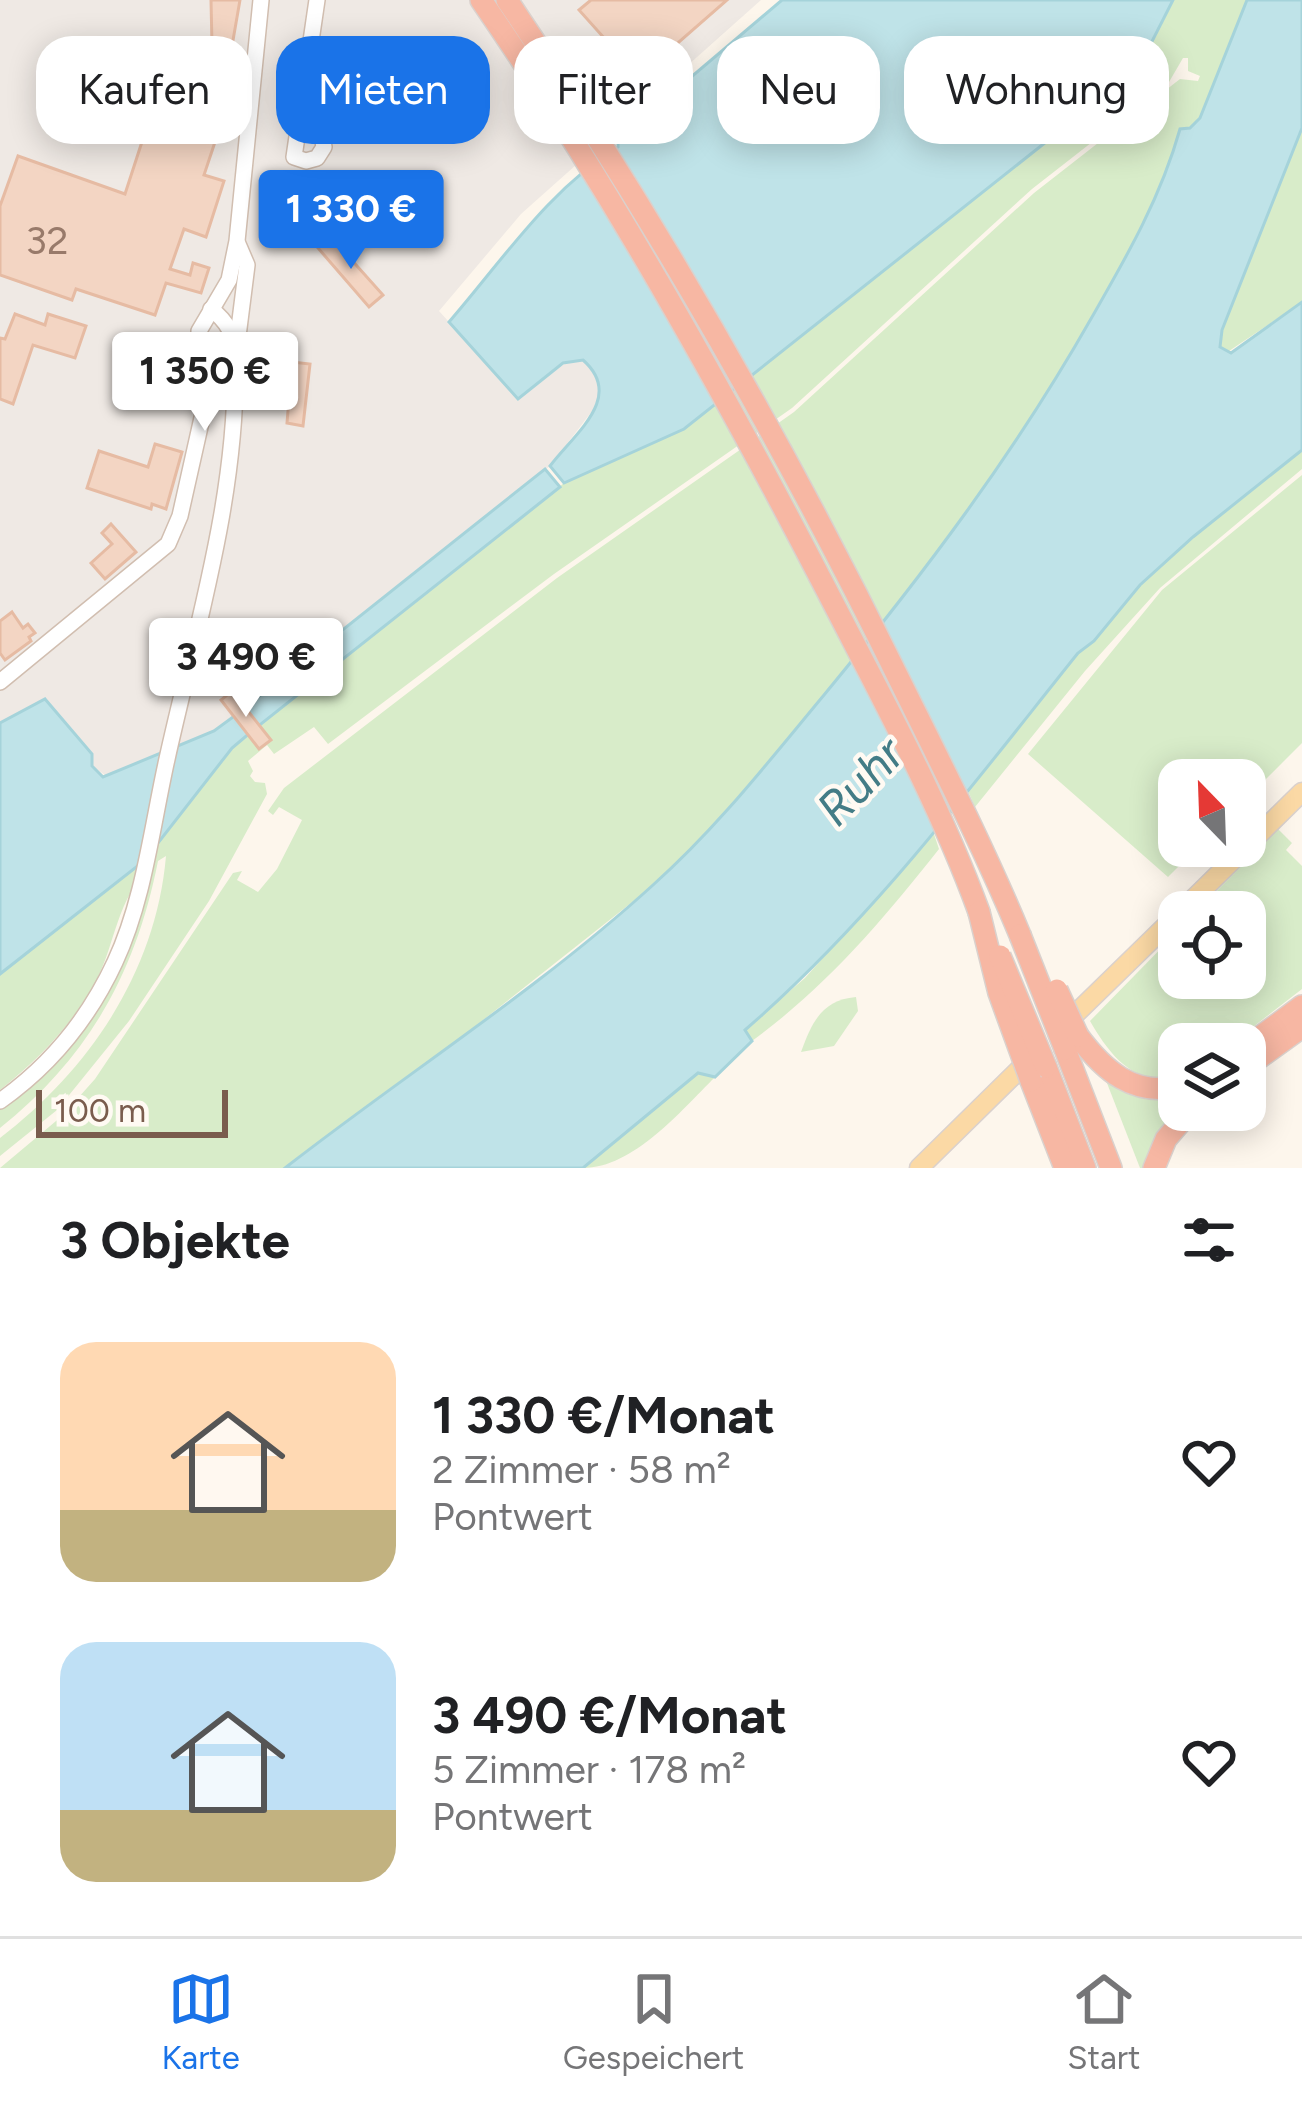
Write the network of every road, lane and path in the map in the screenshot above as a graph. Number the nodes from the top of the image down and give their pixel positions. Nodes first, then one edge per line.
1 (261, 0) edge
2 (316, 0) edge
3 (481, 0) edge
4 (507, 0) edge
5 (311, 36) edge
6 (237, 242) junction
7 (211, 309) junction
8 (236, 352) junction
9 (0, 682) edge
10 (1302, 792) edge
11 (1201, 891) edge
12 (1158, 933) edge
13 (1302, 1006) edge
14 (1302, 1027) edge
15 (1266, 1033) edge
16 (1072, 1042) junction
17 (1266, 1054) edge
18 (1038, 1074) junction
19 (1158, 1088) edge
20 (0, 1101) edge
21 (1088, 1107) junction
22 (1048, 1126) junction
23 (1173, 1131) edge
24 (920, 1168) edge
25 (1046, 1168) edge
26 (1065, 1168) edge
27 (1085, 1168) edge
28 (1111, 1168) edge
29 (1123, 1168) edge
30 (1154, 1168) edge

1 - 6 street
2 - 5 street
3 - 18 highway, bridge
4 - 16 highway, bridge
6 - 7 street
6 - 8 street
7 - 8 street
7 - 9 street
8 - 20 street
10 - 11 main road
12 - 24 main road
13 - 15 highway
14 - 17 highway
16 - 19 highway
16 - 21 highway
18 - 22 highway
18 - 27 highway
21 - 28 highway
21 - 29 highway
22 - 25 highway
22 - 26 highway
23 - 30 highway

